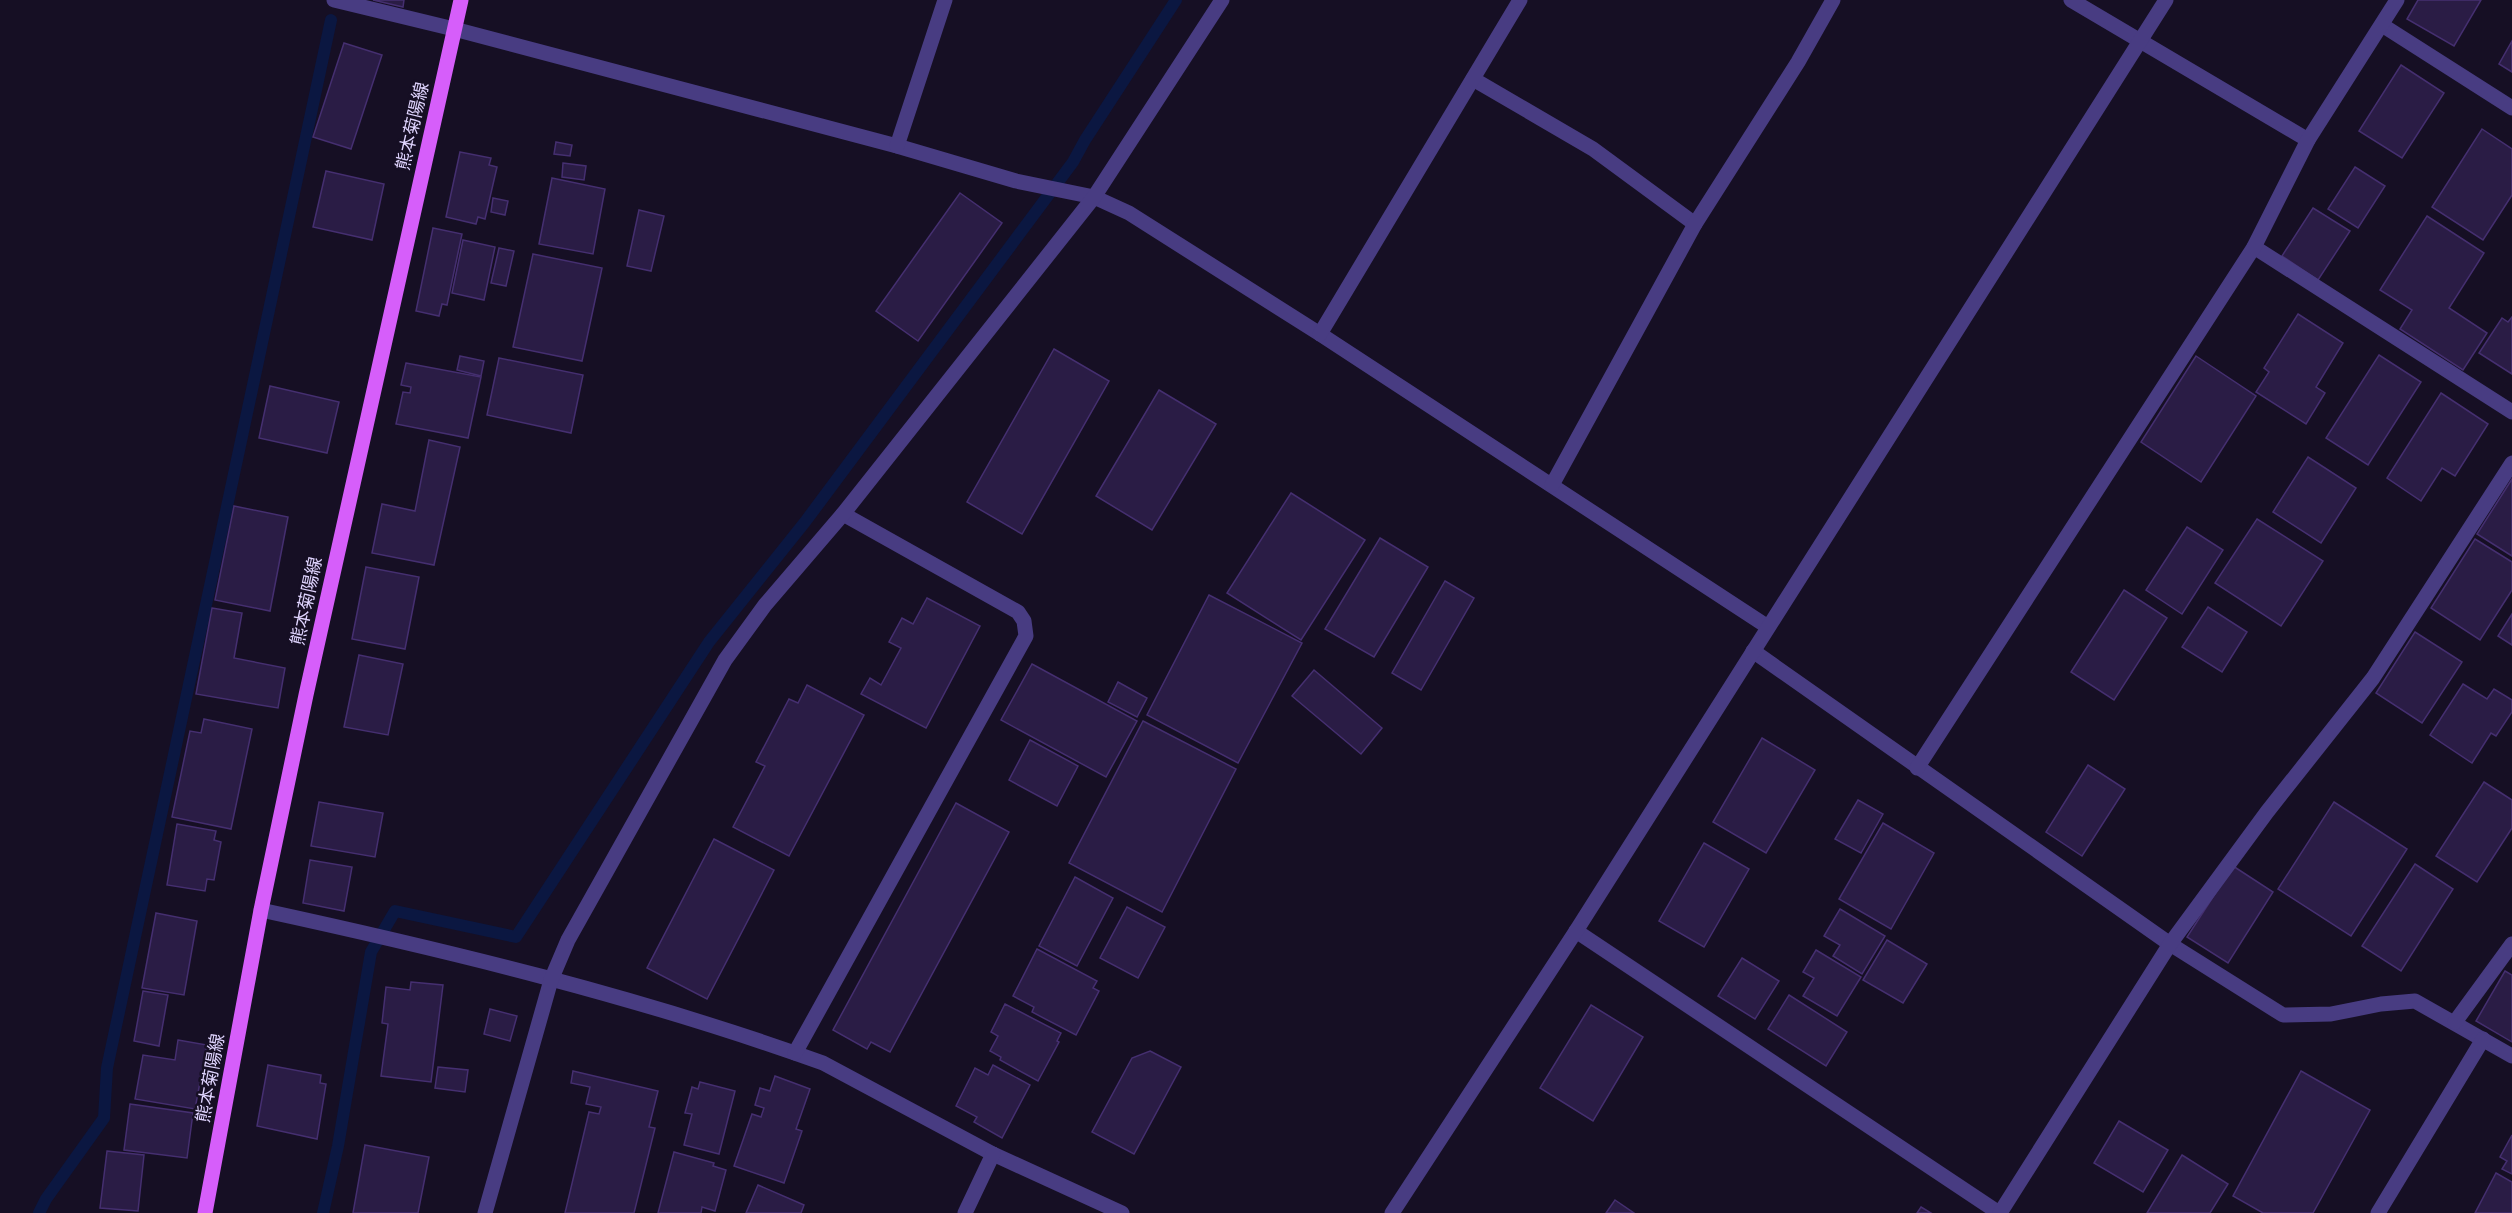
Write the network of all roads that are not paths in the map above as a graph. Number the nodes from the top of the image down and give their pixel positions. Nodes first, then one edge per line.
1 (334, 0) edge
2 (461, 0) edge
3 (945, 0) edge
4 (1222, 0) edge
5 (1520, 0) edge
6 (1833, 0) edge
7 (2071, 0) edge
8 (2166, 0) edge
9 (2397, 0) edge
10 (2382, 25) junction
11 (454, 28) junction
12 (2140, 40) junction
13 (1473, 79) junction
14 (2512, 108) edge
15 (2308, 141) junction
16 (897, 146) junction
17 (1094, 197) junction
18 (1695, 224) junction
19 (2254, 247) junction
20 (1320, 334) junction
21 (2512, 412) edge
22 (2512, 464) edge
23 (1552, 485) junction
24 (843, 514) junction
25 (1768, 627) junction
26 (1753, 651) junction
27 (1917, 768) junction
28 (261, 910) junction
29 (1576, 931) junction
30 (2170, 944) junction
31 (2512, 944) edge
32 (551, 980) junction
33 (2455, 1022) junction
34 (2483, 1039) junction
35 (795, 1053) junction
36 (2512, 1056) edge
37 (993, 1154) junction
38 (205, 1213) edge
39 (485, 1213) edge
40 (965, 1213) edge
41 (1122, 1213) edge
42 (1392, 1213) edge
43 (1999, 1213) edge
44 (2378, 1213) edge

1 - 11 street
2 - 11 main road, 熊本菊陽線
3 - 16 street
4 - 17 street
5 - 13 street
6 - 18 street
7 - 12 street
8 - 12 street
9 - 10 street
10 - 14 street
10 - 15 street
11 - 16 street
11 - 28 main road, 熊本菊陽線
12 - 15 street
12 - 25 street
13 - 18 street
13 - 20 street
15 - 19 street
16 - 17 street
17 - 20 street
17 - 24 street
18 - 23 street
19 - 21 street
19 - 27 street
20 - 23 street
22 - 30 street
23 - 25 street
24 - 32 street
24 - 35 street
25 - 26 street
26 - 27 street
26 - 29 street
27 - 30 street
28 - 32 street
28 - 38 main road, 熊本菊陽線
29 - 42 street
29 - 43 street
30 - 33 street
30 - 43 street
31 - 33 street
32 - 35 street
32 - 39 street
33 - 34 street
34 - 36 street
34 - 44 street
35 - 37 street
37 - 40 street
37 - 41 street

